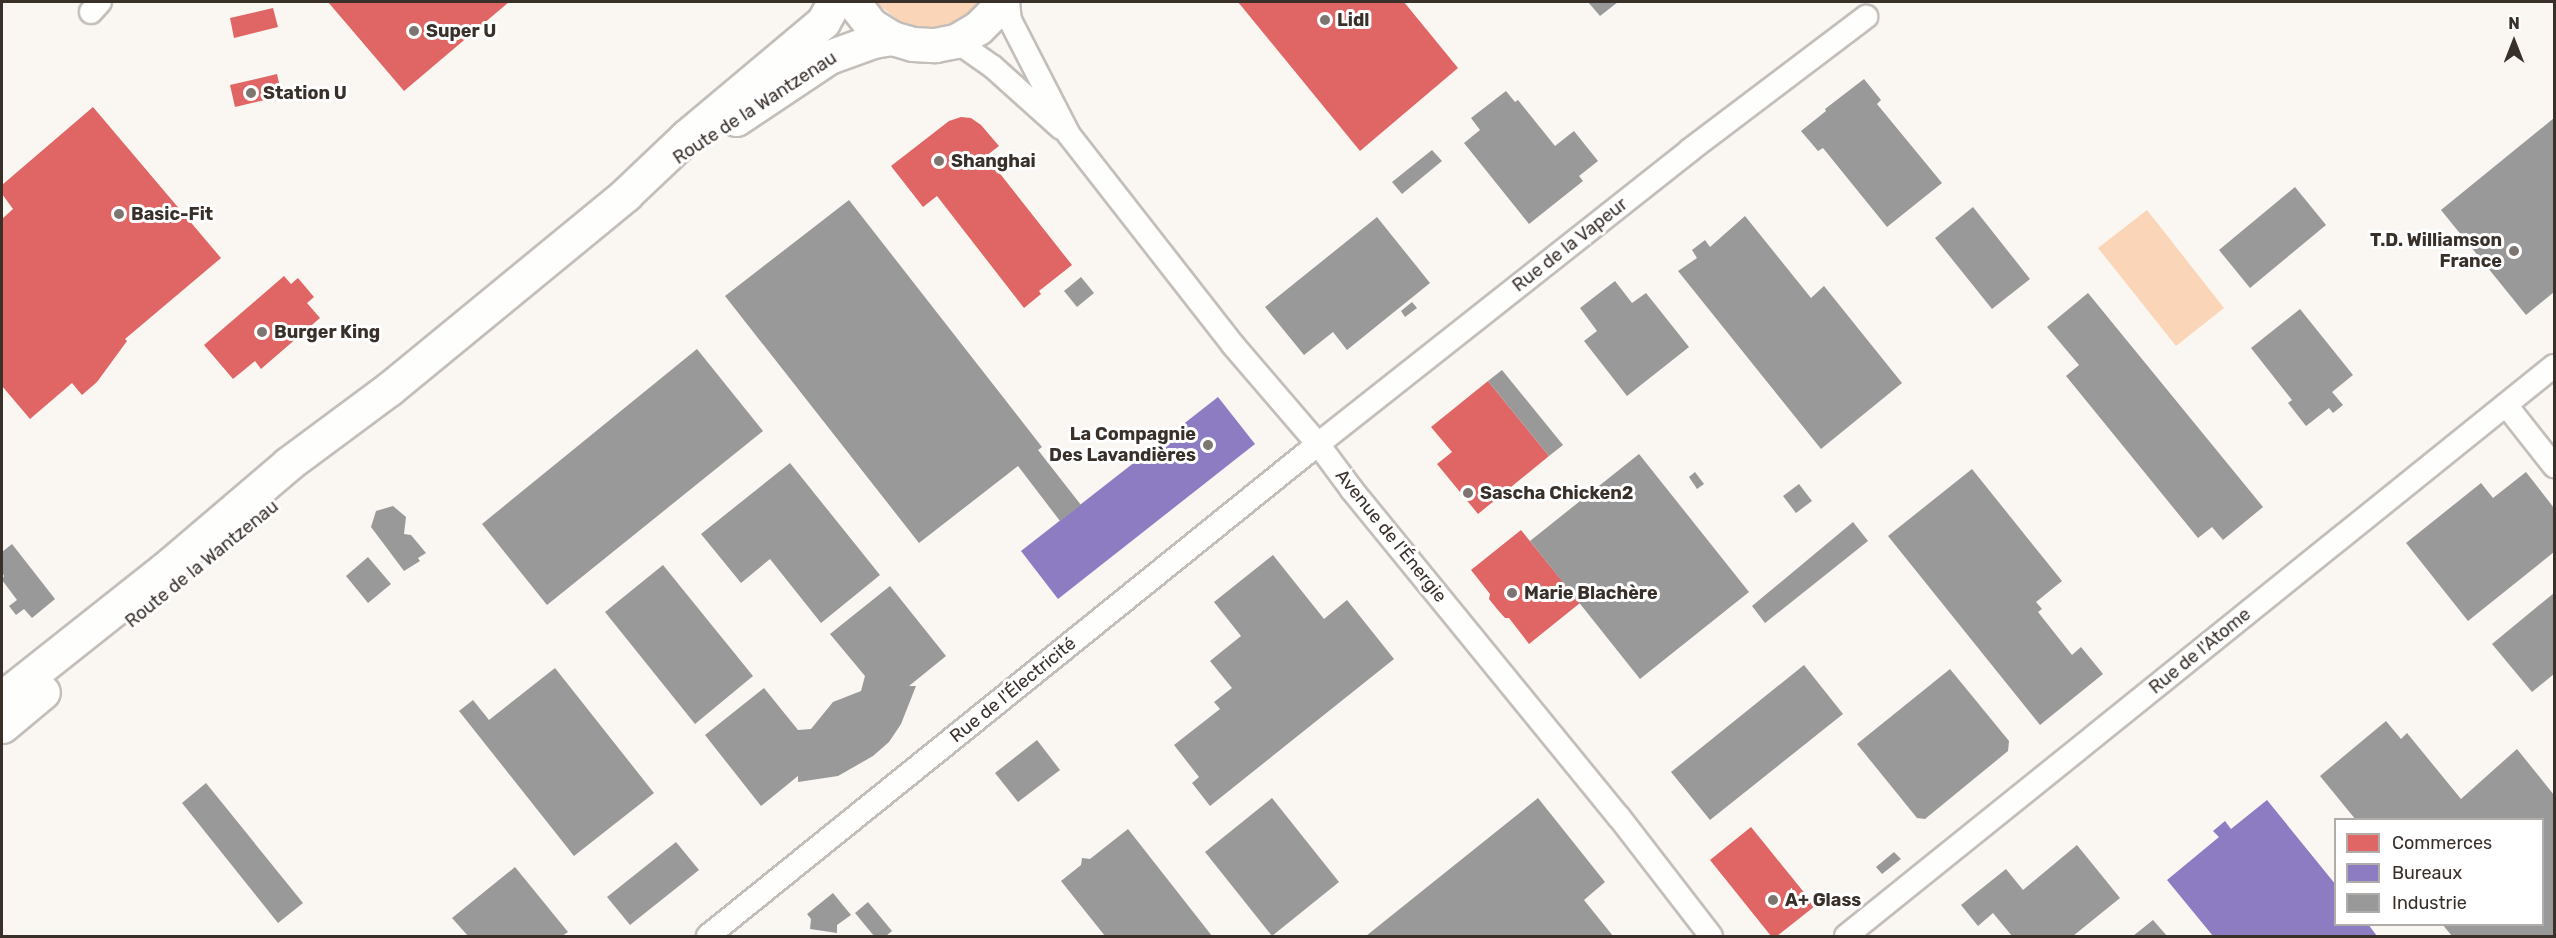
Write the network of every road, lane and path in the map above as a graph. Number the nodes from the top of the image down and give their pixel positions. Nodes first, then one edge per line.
1 (834, 2) edge
2 (853, 2) edge
3 (1000, 2) edge
4 (1008, 2) edge
5 (1866, 17) dead end
6 (892, 38) junction
7 (956, 41) junction
8 (1069, 135) junction
9 (626, 194) junction
10 (2554, 366) edge
11 (389, 389) junction
12 (2506, 405) junction
13 (1318, 444) junction
14 (2554, 465) edge
15 (2, 698) edge
16 (2, 726) edge
17 (708, 936) edge
18 (1711, 936) edge
19 (1846, 936) edge

1 - 9 main road, Route de la Wantzenau
2 - 6 main road
3 - 7 main road
4 - 8 street, Avenue de l'Énergie
5 - 13 street, Rue de la Vapeur
6 - 7 main road
6 - 9 main road, Route de la Wantzenau
7 - 8 street, Avenue de l'Énergie
8 - 13 street, Avenue de l'Énergie
9 - 11 main road, Route de la Wantzenau
10 - 12 street, Rue de l'Atome
11 - 15 main road, Route de la Wantzenau
11 - 16 main road, Route de la Wantzenau
12 - 14 street
12 - 19 street, Rue de l'Atome
13 - 17 street, Rue de l'Électricité
13 - 18 street, Avenue de l'Énergie

